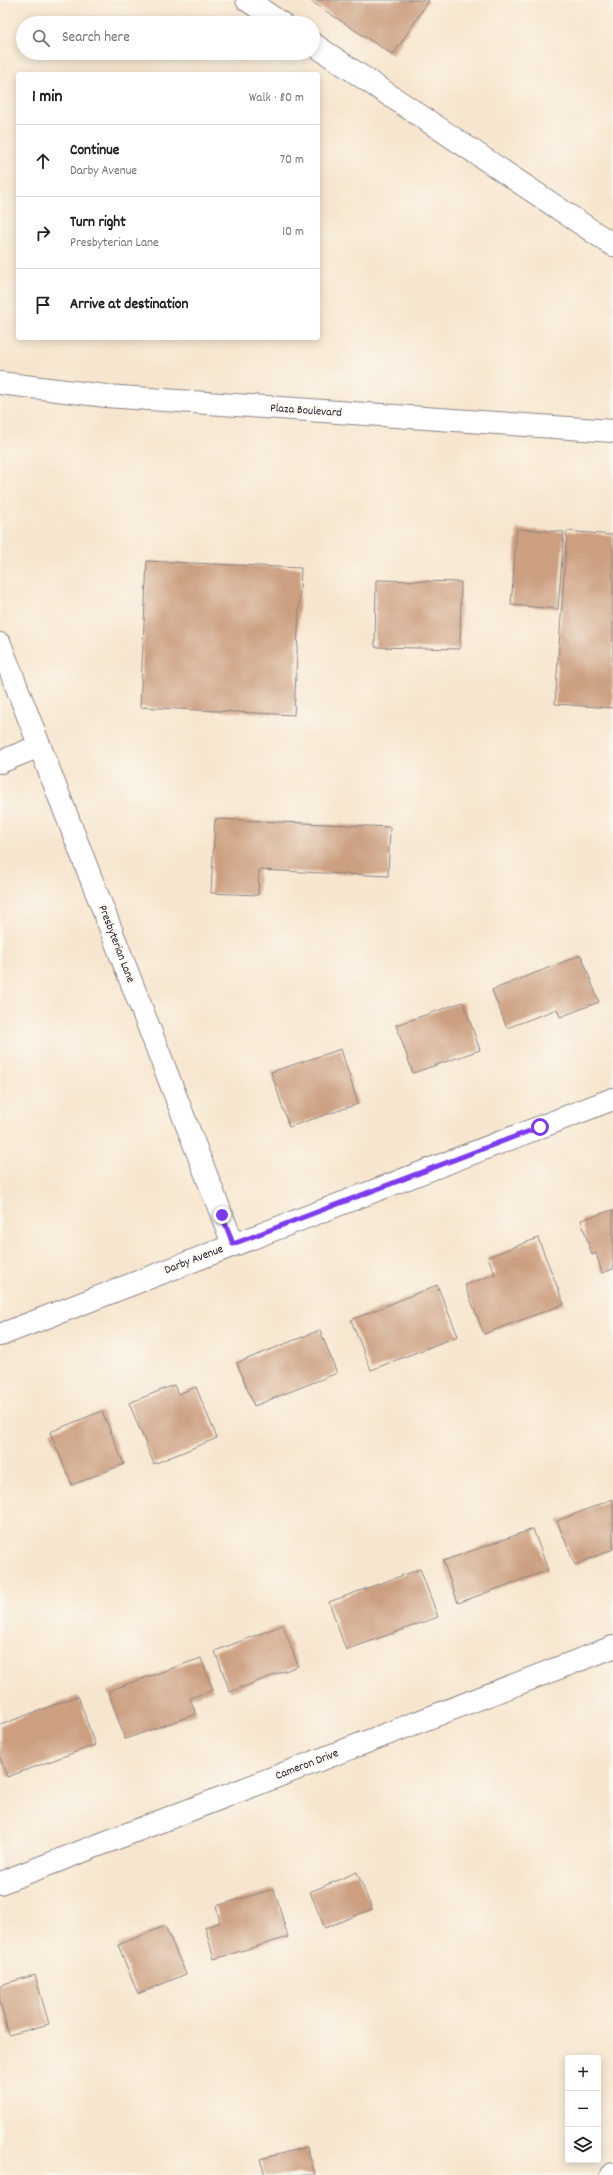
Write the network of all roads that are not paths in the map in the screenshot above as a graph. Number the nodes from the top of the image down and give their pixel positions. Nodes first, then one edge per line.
1 (247, 0) edge
2 (271, 16) edge
3 (320, 49) edge
4 (613, 245) edge
5 (0, 383) edge
6 (613, 431) edge
7 (0, 644) edge
8 (40, 746) junction
9 (0, 762) edge
10 (613, 1099) edge
11 (233, 1244) junction
12 (0, 1335) edge
13 (613, 1647) edge
14 (0, 1883) edge

1 - 2 street
3 - 4 street
5 - 6 street, Plaza Boulevard
7 - 8 street, Presbyterian Lane
8 - 9 street
8 - 11 street, Presbyterian Lane
10 - 11 street, Darby Avenue
11 - 12 street, Darby Avenue
13 - 14 street, Cameron Drive

